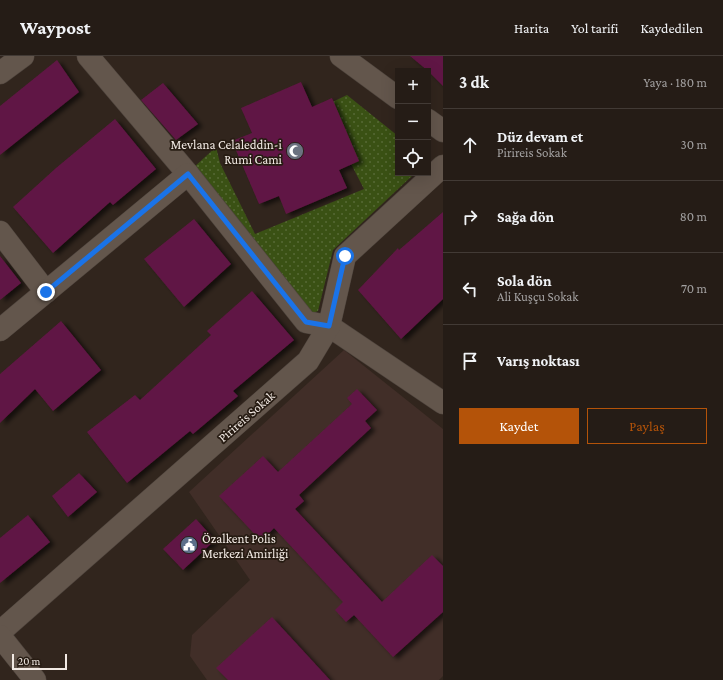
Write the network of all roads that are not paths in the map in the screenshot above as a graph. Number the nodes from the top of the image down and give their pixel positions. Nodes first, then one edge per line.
1 (24, 56) edge
2 (88, 56) edge
3 (341, 56) edge
4 (0, 73) edge
5 (395, 96) edge
6 (431, 122) edge
7 (443, 130) edge
8 (443, 166) edge
9 (188, 174) junction
10 (0, 232) edge
11 (46, 292) junction
12 (329, 326) junction
13 (0, 330) edge
14 (443, 403) edge
15 (0, 632) edge
16 (0, 636) edge
17 (35, 680) edge

1 - 4 street
2 - 9 street
3 - 5 street
6 - 7 street
8 - 12 street, Pirireis Sokak
9 - 11 street
9 - 12 street
10 - 11 street
11 - 13 street
12 - 14 street
12 - 15 street, Pirireis Sokak
16 - 17 street

